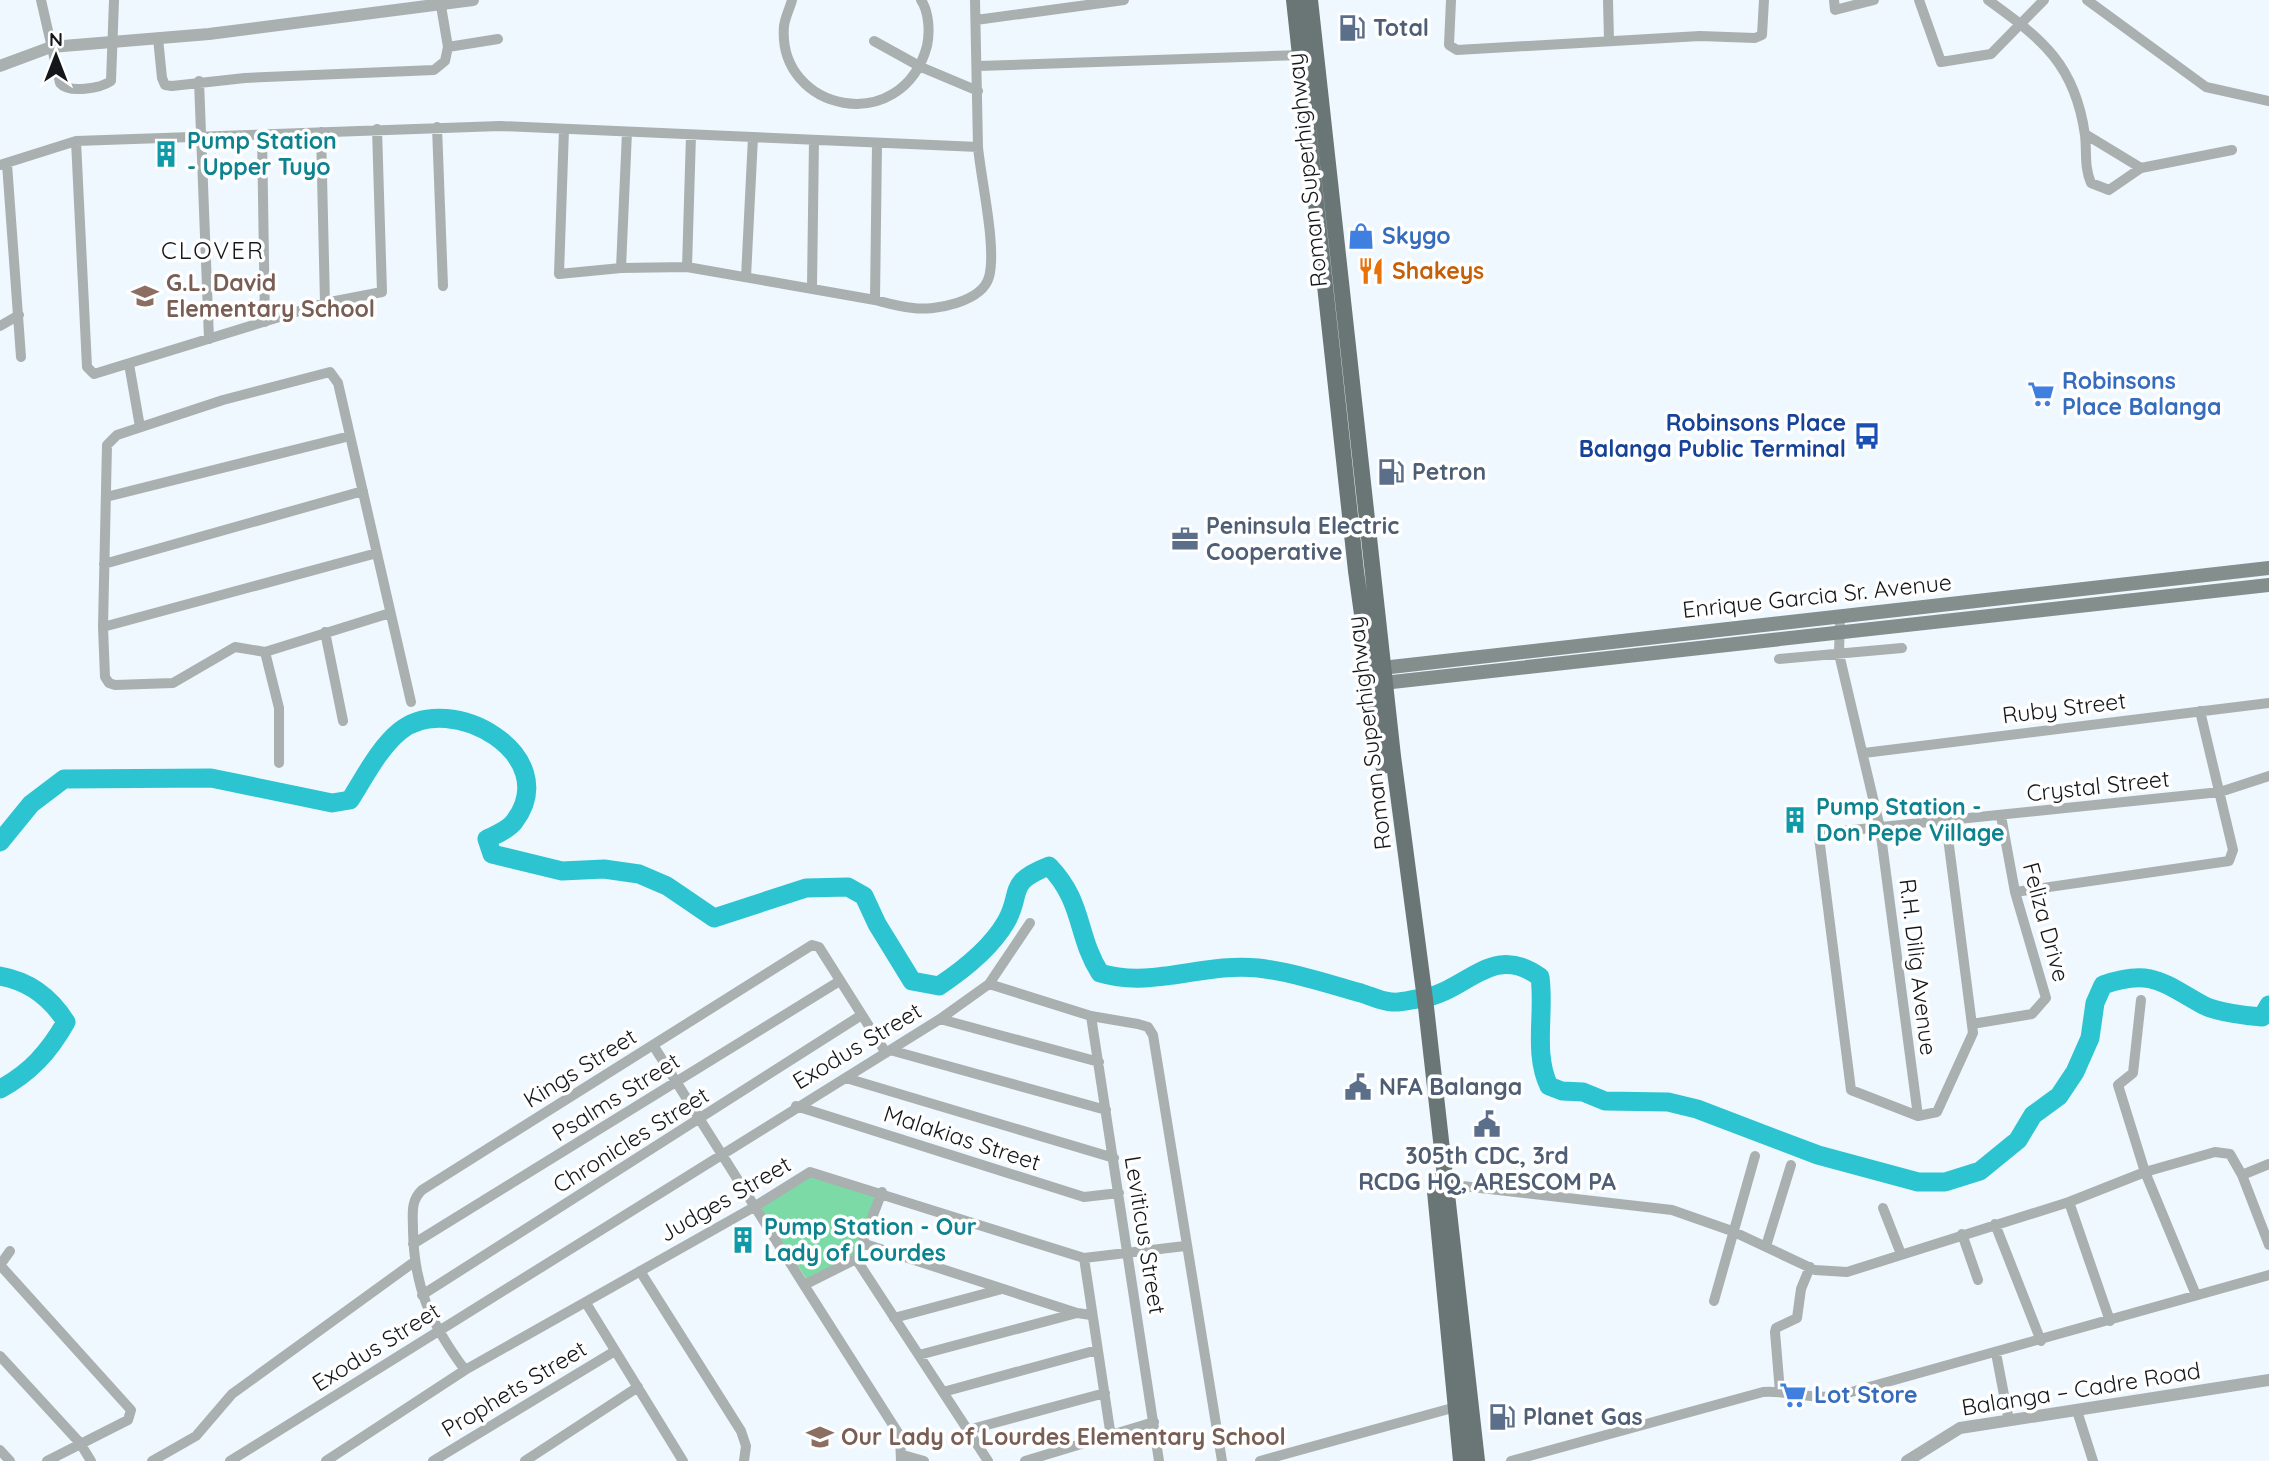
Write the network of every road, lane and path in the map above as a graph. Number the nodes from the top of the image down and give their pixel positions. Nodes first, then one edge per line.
1 (41, 0) edge
2 (114, 0) edge
3 (473, 0) edge
4 (792, 0) edge
5 (921, 0) edge
6 (975, 0) edge
7 (1124, 0) edge
8 (1294, 0) edge
9 (1310, 0) edge
10 (1451, 0) edge
11 (1608, 0) edge
12 (1764, 0) edge
13 (1834, 0) edge
14 (1874, 0) edge
15 (1919, 0) edge
16 (1987, 0) edge
17 (2044, 0) edge
18 (2087, 0) edge
19 (442, 5) junction
20 (395, 6) edge
21 (976, 20) junction
22 (2021, 24) junction
23 (158, 38) junction
24 (498, 38) dead end
25 (1609, 40) junction
26 (114, 41) junction
27 (874, 41) dead end
28 (51, 47) junction
29 (448, 47) junction
30 (1301, 55) junction
31 (0, 66) edge
32 (921, 66) junction
33 (978, 66) junction
34 (199, 81) junction
35 (978, 92) junction
36 (2269, 101) edge
37 (437, 127) junction
38 (377, 129) junction
39 (564, 129) junction
40 (321, 132) junction
41 (627, 132) junction
42 (2085, 134) junction
43 (262, 135) junction
44 (691, 135) junction
45 (199, 137) junction
46 (753, 137) junction
47 (814, 140) junction
48 (76, 141) junction
49 (877, 143) junction
50 (978, 147) junction
51 (2232, 150) dead end
52 (3, 165) edge
53 (2141, 168) junction
54 (687, 267) junction
55 (621, 268) junction
56 (746, 276) junction
57 (443, 286) dead end
58 (812, 287) junction
59 (875, 300) junction
60 (325, 303) junction
61 (19, 315) junction
62 (265, 322) junction
63 (0, 326) edge
64 (209, 339) junction
65 (21, 357) dead end
66 (129, 364) junction
67 (140, 427) junction
68 (350, 436) junction
69 (363, 491) junction
70 (106, 497) junction
71 (377, 552) junction
72 (104, 564) junction
73 (2269, 568) edge
74 (2269, 585) edge
75 (390, 613) junction
76 (1840, 617) junction
77 (103, 627) junction
78 (325, 632) junction
79 (1839, 634) junction
80 (1902, 648) dead end
81 (265, 652) junction
82 (1839, 654) junction
83 (1779, 659) dead end
84 (1378, 676) junction
85 (411, 702) dead end
86 (2269, 702) edge
87 (2200, 711) junction
88 (343, 721) dead end
89 (1864, 753) junction
90 (279, 763) dead end
91 (2269, 776) edge
92 (2220, 792) junction
93 (2001, 816) junction
94 (1946, 822) junction
95 (1880, 828) junction
96 (2015, 892) junction
97 (1030, 923) dead end
98 (838, 982) junction
99 (989, 984) junction
100 (2141, 1000) dead end
101 (1421, 1007) junction
102 (860, 1016) junction
103 (1091, 1016) junction
104 (940, 1019) junction
105 (1972, 1024) junction
106 (653, 1045) junction
107 (888, 1051) junction
108 (1099, 1062) junction
109 (846, 1077) junction
110 (676, 1082) junction
111 (796, 1106) junction
112 (1106, 1110) junction
113 (1918, 1116) junction
114 (700, 1121) junction
115 (720, 1155) junction
116 (1755, 1156) dead end
117 (1114, 1158) junction
118 (2269, 1164) edge
119 (1791, 1165) dead end
120 (2144, 1172) junction
121 (2242, 1175) junction
122 (1445, 1184) junction
123 (882, 1192) junction
124 (1119, 1193) junction
125 (2069, 1202) junction
126 (754, 1207) junction
127 (1883, 1208) dead end
128 (1996, 1224) junction
129 (1732, 1231) junction
130 (1962, 1234) junction
131 (862, 1243) junction
132 (413, 1244) junction
133 (2269, 1245) edge
134 (1185, 1246) junction
135 (1766, 1246) junction
136 (10, 1251) dead end
137 (1129, 1251) junction
138 (1900, 1254) junction
139 (1084, 1258) junction
140 (856, 1259) junction
141 (414, 1262) junction
142 (0, 1265) edge
143 (1810, 1267) junction
144 (640, 1270) junction
145 (2269, 1275) edge
146 (1978, 1280) dead end
147 (804, 1285) junction
148 (1002, 1289) junction
149 (422, 1295) junction
150 (2196, 1295) junction
151 (1714, 1301) dead end
152 (586, 1303) junction
153 (1077, 1313) junction
154 (1091, 1315) junction
155 (894, 1318) junction
156 (2110, 1321) junction
157 (437, 1332) junction
158 (2041, 1341) junction
159 (1097, 1350) junction
160 (615, 1351) junction
161 (1996, 1353) junction
162 (919, 1354) junction
163 (0, 1356) edge
164 (465, 1370) junction
165 (2269, 1381) edge
166 (638, 1387) junction
167 (943, 1392) junction
168 (1780, 1392) junction
169 (1105, 1393) junction
170 (1456, 1408) junction
171 (2077, 1410) junction
172 (2009, 1421) junction
173 (1154, 1422) junction
174 (968, 1430) junction
175 (1111, 1437) junction
176 (79, 1443) junction
177 (0, 1450) edge
178 (902, 1458) edge
179 (10, 1461) edge
180 (47, 1461) edge
181 (91, 1461) edge
182 (152, 1461) edge
183 (230, 1461) edge
184 (326, 1461) edge
185 (433, 1461) edge
186 (525, 1461) edge
187 (683, 1461) edge
188 (744, 1461) edge
189 (924, 1461) edge
190 (988, 1461) edge
191 (1025, 1461) edge
192 (1158, 1461) edge
193 (1222, 1461) edge
194 (1260, 1461) edge
195 (1461, 1461) edge
196 (1477, 1461) edge
197 (1511, 1461) edge
198 (1907, 1461) edge
199 (2093, 1461) edge

1 - 28 street
2 - 26 street
3 - 19 street
4 - 32 street
5 - 32 street
6 - 21 street
7 - 21 street
8 - 30 main road, Roman Superhighway
9 - 84 main road, Roman Superhighway
10 - 25 street
11 - 25 street
12 - 25 street
13 - 14 street
15 - 22 street
16 - 22 street
17 - 22 street
18 - 36 street
19 - 20 street
19 - 29 street
20 - 23 street
21 - 33 street
22 - 42 street
23 - 26 street
23 - 34 street
24 - 29 street
26 - 28 street
26 - 28 street
27 - 32 street
28 - 31 street
29 - 34 street
30 - 33 street
30 - 84 main road, Roman Superhighway
32 - 35 street
33 - 35 street
34 - 45 street
35 - 50 street
37 - 38 street
37 - 39 street
37 - 57 street
38 - 40 street
38 - 60 street
39 - 41 street
39 - 55 street
40 - 43 street
40 - 60 street
41 - 44 street
41 - 55 street
42 - 53 street
42 - 53 street
43 - 45 street
43 - 62 street
44 - 46 street
44 - 54 street
45 - 48 street
45 - 64 street
46 - 47 street
46 - 56 street
47 - 49 street
47 - 58 street
48 - 52 street
48 - 66 street
49 - 50 street
49 - 59 street
50 - 59 street
51 - 53 street
52 - 61 street
54 - 55 street
54 - 56 street
56 - 58 street
58 - 59 street
60 - 62 street
61 - 63 street
61 - 65 street
62 - 64 street
64 - 66 street
66 - 67 street
67 - 68 street
67 - 70 street
68 - 69 street
68 - 70 street
69 - 71 street
69 - 72 street
70 - 72 street
71 - 75 street
71 - 77 street
72 - 77 street
73 - 76 main road, Enrique Garcia Sr. Avenue
74 - 79 main road, Enrique Garcia Sr. Avenue
75 - 78 street
75 - 85 street
76 - 79 street, R.H. Dilig Avenue
76 - 84 main road, Enrique Garcia Sr. Avenue
77 - 81 street
78 - 81 street
78 - 88 street
79 - 82 street, R.H. Dilig Avenue
79 - 84 main road, Enrique Garcia Sr. Avenue
80 - 82 street
81 - 90 street
82 - 83 street
82 - 89 street, R.H. Dilig Avenue
84 - 101 main road, Roman Superhighway
86 - 87 street, Ruby Street
87 - 89 street, Ruby Street
87 - 92 street
89 - 95 street, R.H. Dilig Avenue
91 - 92 street, Crystal Street
92 - 93 street, Crystal Street
92 - 96 street
93 - 94 street, Crystal Street
93 - 96 street, Feliza Drive
94 - 95 street, Crystal Street
94 - 105 street
95 - 113 street, R.H. Dilig Avenue
95 - 113 street, Crystal Street
96 - 105 street, Feliza Drive
97 - 99 street
98 - 102 street, Kings Street
98 - 106 street, Kings Street
98 - 110 street, Psalms Street
99 - 103 street
99 - 104 street, Exodus Street
100 - 120 street
101 - 122 main road, Roman Superhighway
101 - 170 main road, Roman Superhighway
102 - 107 street, Kings Street
102 - 114 street, Chronicles Street
103 - 108 street, Leviticus Street
103 - 134 street
104 - 107 street, Exodus Street
104 - 108 street
105 - 113 street
106 - 110 street
106 - 132 street, Kings Street
107 - 109 street, Exodus Street
107 - 112 street
108 - 112 street, Leviticus Street
109 - 111 street, Exodus Street
109 - 117 street
110 - 114 street
110 - 132 street, Psalms Street
111 - 115 street, Exodus Street
111 - 124 street, Malakias Street
112 - 117 street, Leviticus Street
114 - 115 street
114 - 149 street, Chronicles Street
115 - 126 street
115 - 157 street, Exodus Street
116 - 129 street
117 - 124 street, Leviticus Street
118 - 121 street
119 - 135 street
120 - 121 street
120 - 125 street
120 - 150 street
121 - 133 street
122 - 129 street
122 - 196 main road, Roman Superhighway
123 - 126 street, Judges Street
123 - 131 street
123 - 139 street, Judges Street
124 - 137 street, Leviticus Street
125 - 128 street
125 - 156 street
126 - 144 street, Judges Street
126 - 147 street
127 - 138 street
128 - 130 street
128 - 158 street
129 - 135 street
129 - 151 street
130 - 138 street
130 - 146 street
131 - 140 street
131 - 148 street
132 - 141 street, Kings Street
134 - 137 street, Judges Street
134 - 193 street
135 - 143 street
136 - 142 street
137 - 139 street, Judges Street
137 - 173 street, Leviticus Street
138 - 143 street
139 - 154 street
140 - 147 street
140 - 155 street
141 - 149 street, Kings Street
141 - 182 street
142 - 176 street
143 - 168 street
144 - 152 street, Judges Street
144 - 188 street
145 - 150 street
147 - 178 street
148 - 153 street
148 - 155 street
149 - 157 street, Kings Street
150 - 156 street
152 - 160 street
152 - 164 street, Judges Street
153 - 154 street
153 - 162 street
154 - 159 street
155 - 162 street
156 - 158 street
157 - 164 street, Kings Street
157 - 183 street, Exodus Street
158 - 161 street
159 - 167 street
159 - 169 street
160 - 166 street
160 - 185 street, Prophets Street
161 - 168 street
161 - 172 street
162 - 167 street
163 - 176 street
164 - 184 street, Judges Street
165 - 171 street, Balanga – Cadre Road
166 - 186 street
166 - 187 street
167 - 174 street
168 - 197 street
169 - 174 street
169 - 175 street
170 - 194 street
170 - 195 main road, Roman Superhighway
171 - 172 street, Balanga – Cadre Road
171 - 199 street
172 - 198 street, Balanga – Cadre Road
173 - 175 street
173 - 192 street, Leviticus Street
174 - 190 street
175 - 191 street
176 - 180 street
176 - 181 street
177 - 179 street
178 - 189 street

